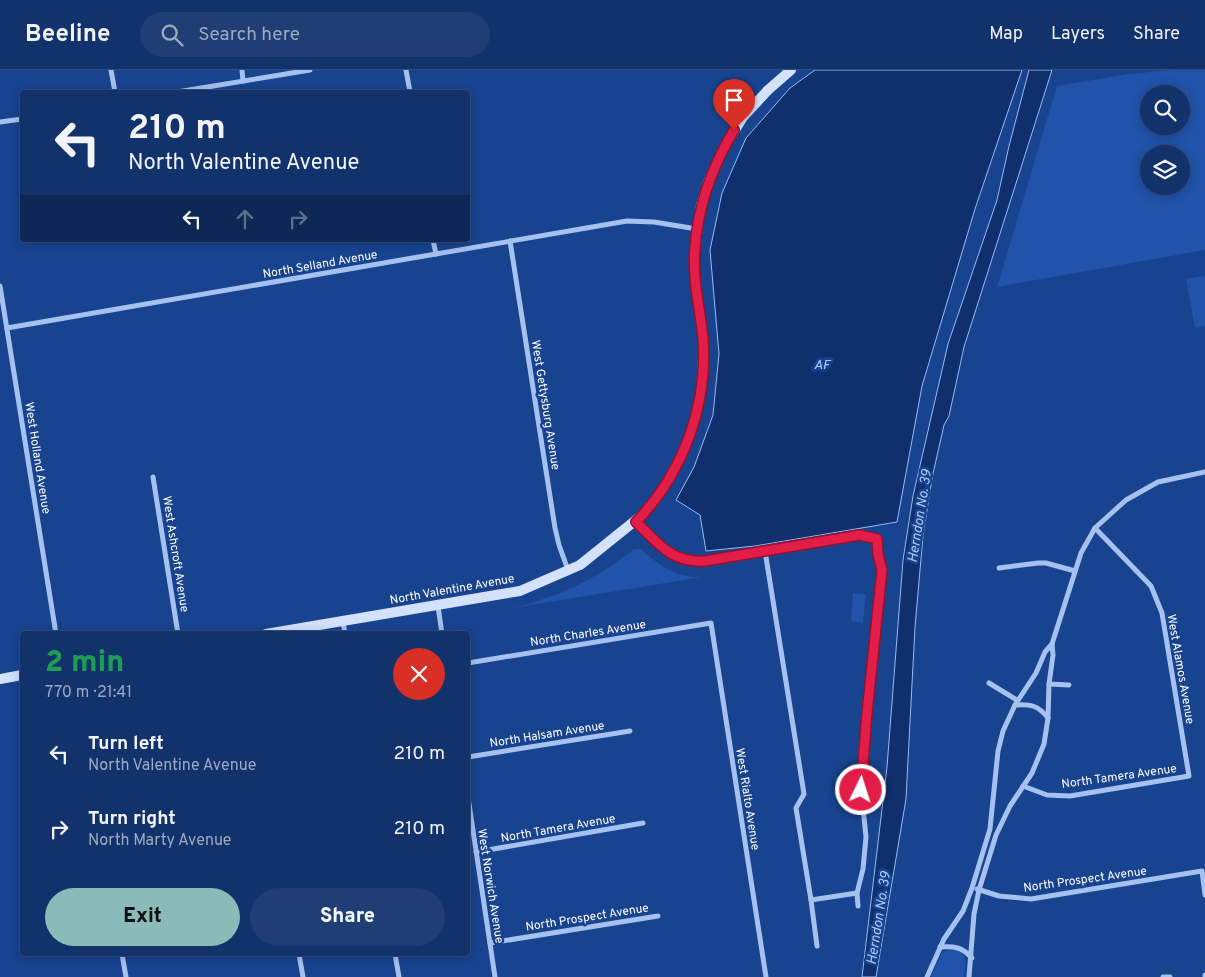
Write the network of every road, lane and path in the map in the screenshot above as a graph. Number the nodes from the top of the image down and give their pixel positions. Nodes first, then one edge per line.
1 (111, 70) edge
2 (242, 70) edge
3 (310, 70) edge
4 (406, 70) edge
5 (791, 70) edge
6 (243, 81) junction
7 (114, 90) edge
8 (189, 90) edge
9 (410, 90) edge
10 (20, 119) edge
11 (0, 122) edge
12 (697, 228) junction
13 (434, 242) edge
14 (510, 242) junction
15 (436, 254) junction
16 (0, 286) edge
17 (7, 328) junction
18 (1205, 472) edge
19 (153, 477) dead end
20 (636, 522) junction
21 (1096, 528) junction
22 (765, 551) junction
23 (999, 568) dead end
24 (568, 570) junction
25 (1075, 571) junction
26 (438, 606) junction
27 (344, 621) junction
28 (711, 624) joint
29 (56, 631) edge
30 (178, 631) edge
31 (284, 631) edge
32 (346, 631) edge
33 (442, 631) edge
34 (1052, 644) junction
35 (470, 663) edge
36 (20, 675) edge
37 (0, 679) edge
38 (989, 683) dead end
39 (1049, 684) junction
40 (1069, 684) dead end
41 (1016, 703) junction
42 (1048, 718) junction
43 (630, 731) dead end
44 (470, 757) edge
45 (1189, 776) joint
46 (1023, 786) junction
47 (470, 811) edge
48 (643, 824) dead end
49 (476, 852) junction
50 (972, 888) junction
51 (979, 890) junction
52 (857, 893) junction
53 (1205, 895) edge
54 (811, 900) junction
55 (858, 906) dead end
56 (658, 916) dead end
57 (490, 943) junction
58 (817, 946) dead end
59 (940, 947) junction
60 (122, 956) edge
61 (299, 956) edge
62 (395, 956) edge
63 (972, 958) junction
64 (126, 977) edge
65 (303, 977) edge
66 (399, 977) edge
67 (495, 977) edge
68 (766, 977) edge
69 (927, 977) edge
70 (969, 977) edge
71 (1163, 977) edge
72 (1170, 977) edge

1 - 7 street
2 - 6 street
3 - 6 street
4 - 9 street
5 - 12 street, North Valentine Avenue
6 - 8 street
10 - 11 street
12 - 14 street, North Selland Avenue
12 - 20 street, North Valentine Avenue
13 - 15 street
14 - 15 street, North Selland Avenue
14 - 24 street, West Gettysburg Avenue
15 - 17 street, North Selland Avenue
16 - 17 street, West Holland Avenue
17 - 29 street, West Holland Avenue
18 - 21 street
19 - 30 street, West Ashcroft Avenue
20 - 22 street
20 - 24 street, North Valentine Avenue
21 - 25 street
21 - 45 street, West Alamos Avenue
22 - 52 street
22 - 54 street
23 - 25 street
24 - 26 street, North Valentine Avenue
25 - 34 street
26 - 27 street, North Valentine Avenue
26 - 33 street
27 - 31 street, North Valentine Avenue
27 - 32 street
28 - 35 street, North Charles Avenue
28 - 68 street, West Rialto Avenue
34 - 39 street
34 - 41 street
36 - 37 street
38 - 41 street
39 - 40 street
39 - 42 street
41 - 42 street
41 - 50 street
42 - 46 street
43 - 44 street, North Halsam Avenue
45 - 46 street, North Tamera Avenue
46 - 51 street
47 - 49 street, West Norwich Avenue
48 - 49 street, North Tamera Avenue
49 - 57 street, West Norwich Avenue
50 - 51 street, North Prospect Avenue
50 - 59 street
51 - 53 street, North Prospect Avenue
51 - 63 street
52 - 54 street
52 - 55 street
54 - 58 street
56 - 57 street, North Prospect Avenue
57 - 67 street, West Norwich Avenue
59 - 63 street
59 - 69 street
60 - 64 street
61 - 65 street
62 - 66 street
63 - 70 street
71 - 72 street

